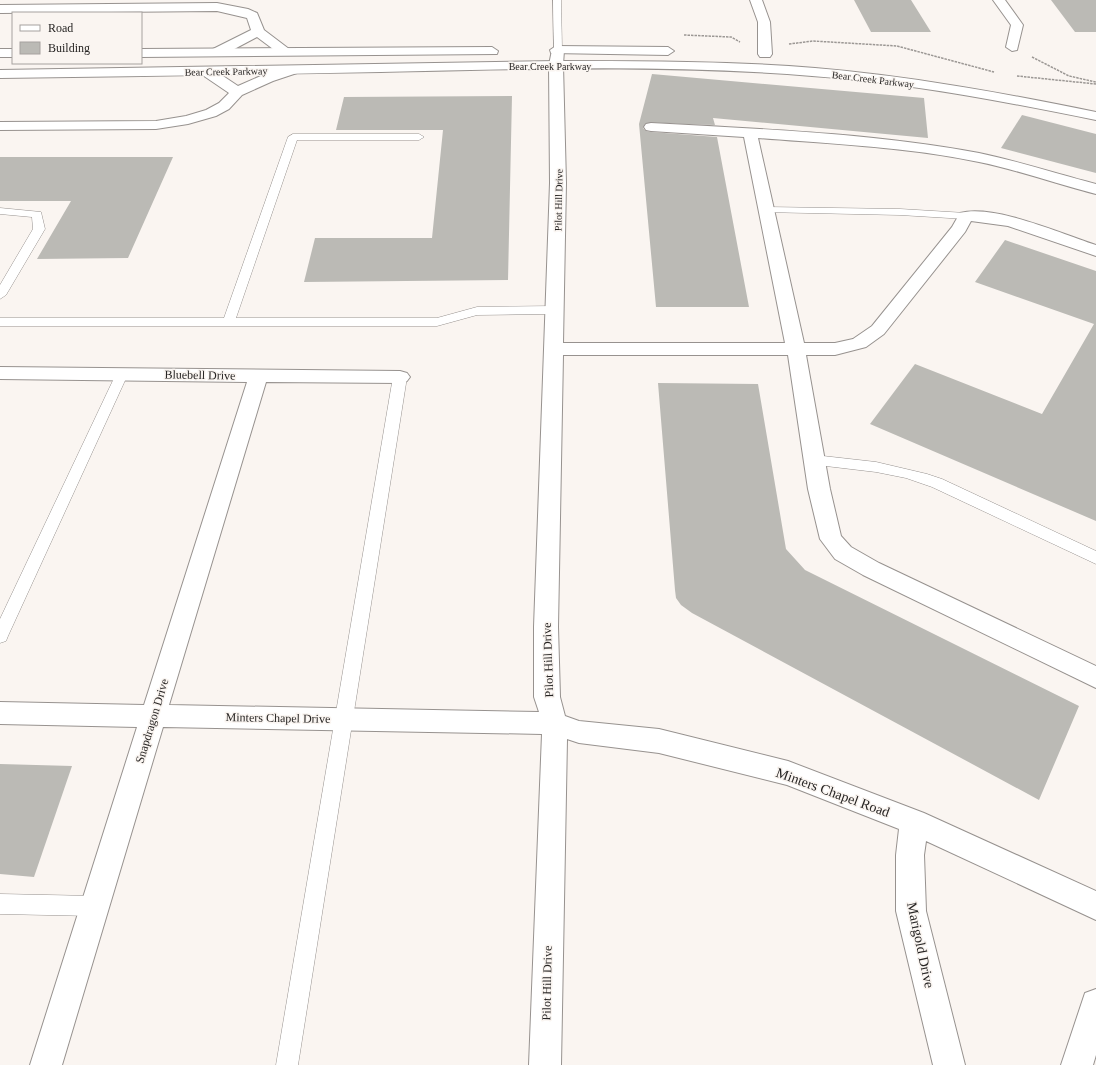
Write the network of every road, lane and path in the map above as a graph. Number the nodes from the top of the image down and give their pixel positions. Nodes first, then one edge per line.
1 (557, 0) edge
2 (756, 0) edge
3 (999, 0) edge
4 (0, 9) edge
5 (258, 32) junction
6 (1012, 47) joint
7 (508, 51) dead end
8 (682, 51) dead end
9 (218, 52) junction
10 (286, 52) junction
11 (12, 53) edge
12 (142, 53) edge
13 (750, 53) dead end
14 (0, 54) edge
15 (765, 54) junction
16 (553, 55) junction
17 (780, 55) dead end
18 (292, 70) junction
19 (206, 71) junction
20 (0, 74) edge
21 (1096, 82) edge
22 (237, 92) junction
23 (1096, 116) edge
24 (0, 126) edge
25 (651, 127) dead end
26 (750, 133) junction
27 (419, 137) dead end
28 (1096, 189) edge
29 (766, 210) junction
30 (0, 211) edge
31 (966, 216) junction
32 (1096, 251) edge
33 (0, 295) edge
34 (556, 310) junction
35 (230, 321) junction
36 (0, 322) edge
37 (796, 349) junction
38 (554, 350) junction
39 (0, 373) edge
40 (122, 374) junction
41 (258, 376) junction
42 (400, 377) joint
43 (814, 460) junction
44 (1096, 558) edge
45 (0, 636) edge
46 (1096, 678) edge
47 (0, 714) edge
48 (153, 716) junction
49 (344, 719) junction
50 (555, 723) junction
51 (914, 822) junction
52 (0, 904) edge
53 (94, 906) junction
54 (1096, 906) edge
55 (1096, 1004) edge
56 (46, 1065) edge
57 (287, 1065) edge
58 (546, 1065) edge
59 (949, 1065) edge
60 (1077, 1065) edge

1 - 16 lane
2 - 15 street
3 - 6 street
4 - 5 street
5 - 9 street
5 - 10 street
6 - 21 path
7 - 10 street, Bear Creek Parkway
8 - 16 street, Bear Creek Parkway
9 - 10 street, Bear Creek Parkway
9 - 12 street, Bear Creek Parkway
11 - 14 street
13 - 15 street
15 - 17 street
16 - 18 street, Bear Creek Parkway
16 - 23 street, Bear Creek Parkway
16 - 34 street, Pilot Hill Drive
18 - 19 street, Bear Creek Parkway
18 - 22 street
19 - 20 street, Bear Creek Parkway
19 - 22 street
22 - 24 street
25 - 26 street
26 - 28 street
26 - 29 street
27 - 35 lane
29 - 31 lane
29 - 37 street
30 - 33 lane
31 - 32 street
31 - 37 street
34 - 35 lane
34 - 38 street, Pilot Hill Drive
35 - 36 lane
37 - 38 street
37 - 43 street
38 - 50 street, Pilot Hill Drive
39 - 40 street, Bluebell Drive
40 - 41 street, Bluebell Drive
40 - 45 lane
41 - 42 street, Bluebell Drive
41 - 48 street, Snapdragon Drive
42 - 49 lane
43 - 44 lane
43 - 46 street
47 - 48 street, Minters Chapel Drive
48 - 49 street, Minters Chapel Drive
48 - 53 street, Snapdragon Drive
49 - 50 street, Minters Chapel Drive
49 - 57 lane
50 - 51 street, Minters Chapel Road
50 - 58 street, Pilot Hill Drive
51 - 54 street, Minters Chapel Road
51 - 59 street, Marigold Drive
52 - 53 lane
53 - 56 street, Snapdragon Drive
55 - 60 street

